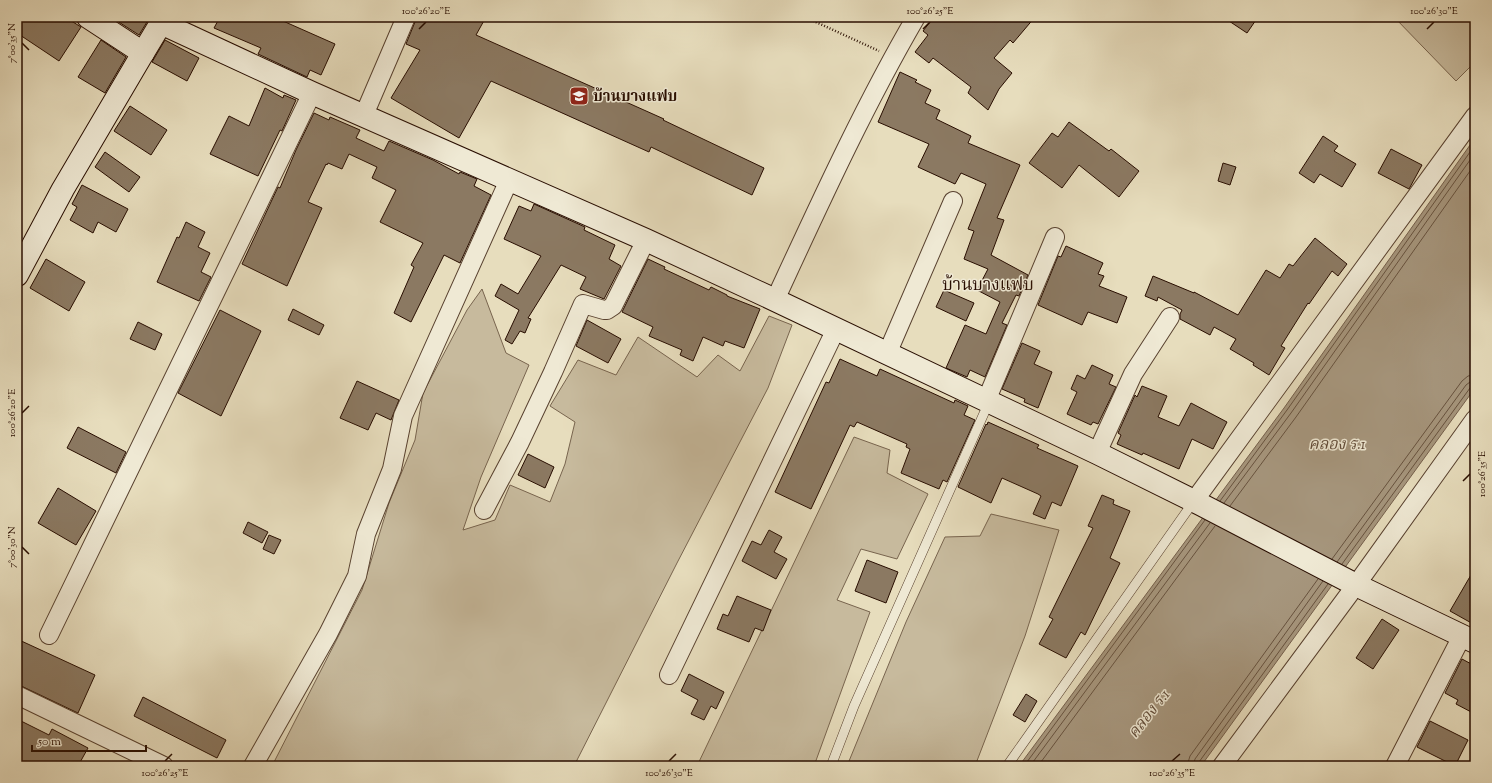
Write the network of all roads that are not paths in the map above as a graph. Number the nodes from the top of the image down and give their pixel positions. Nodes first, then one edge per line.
1 (88, 17) edge
2 (406, 17) edge
3 (916, 17) edge
4 (162, 20) edge
5 (143, 53) junction
6 (312, 93) junction
7 (364, 115) junction
8 (1475, 116) edge
9 (509, 180) junction
10 (953, 201) dead end
11 (1055, 237) dead end
12 (646, 240) junction
13 (17, 275) edge
14 (774, 300) junction
15 (1170, 317) dead end
16 (836, 329) junction
17 (888, 354) junction
18 (988, 401) junction
19 (1475, 419) edge
20 (1097, 453) junction
21 (1197, 503) junction
22 (484, 510) dead end
23 (1356, 584) junction
24 (49, 635) dead end
25 (1469, 639) edge
26 (669, 675) dead end
27 (17, 694) edge
28 (164, 766) edge
29 (253, 766) edge
30 (831, 766) edge
31 (1007, 766) edge
32 (1222, 766) edge
33 (1395, 766) edge

1 - 5 street
2 - 7 street
3 - 14 street
4 - 5 street
4 - 6 street
5 - 13 street
6 - 7 street
6 - 24 street
7 - 9 street
8 - 21 street
9 - 12 street
9 - 29 street
10 - 17 street
11 - 18 street
12 - 14 street
12 - 22 street
14 - 16 street
15 - 20 street
16 - 17 street
16 - 26 street
17 - 18 street
18 - 20 street
18 - 30 lane
19 - 23 street
20 - 21 street
21 - 23 street
21 - 31 lane
23 - 25 street
23 - 32 street
25 - 33 street
27 - 28 street

